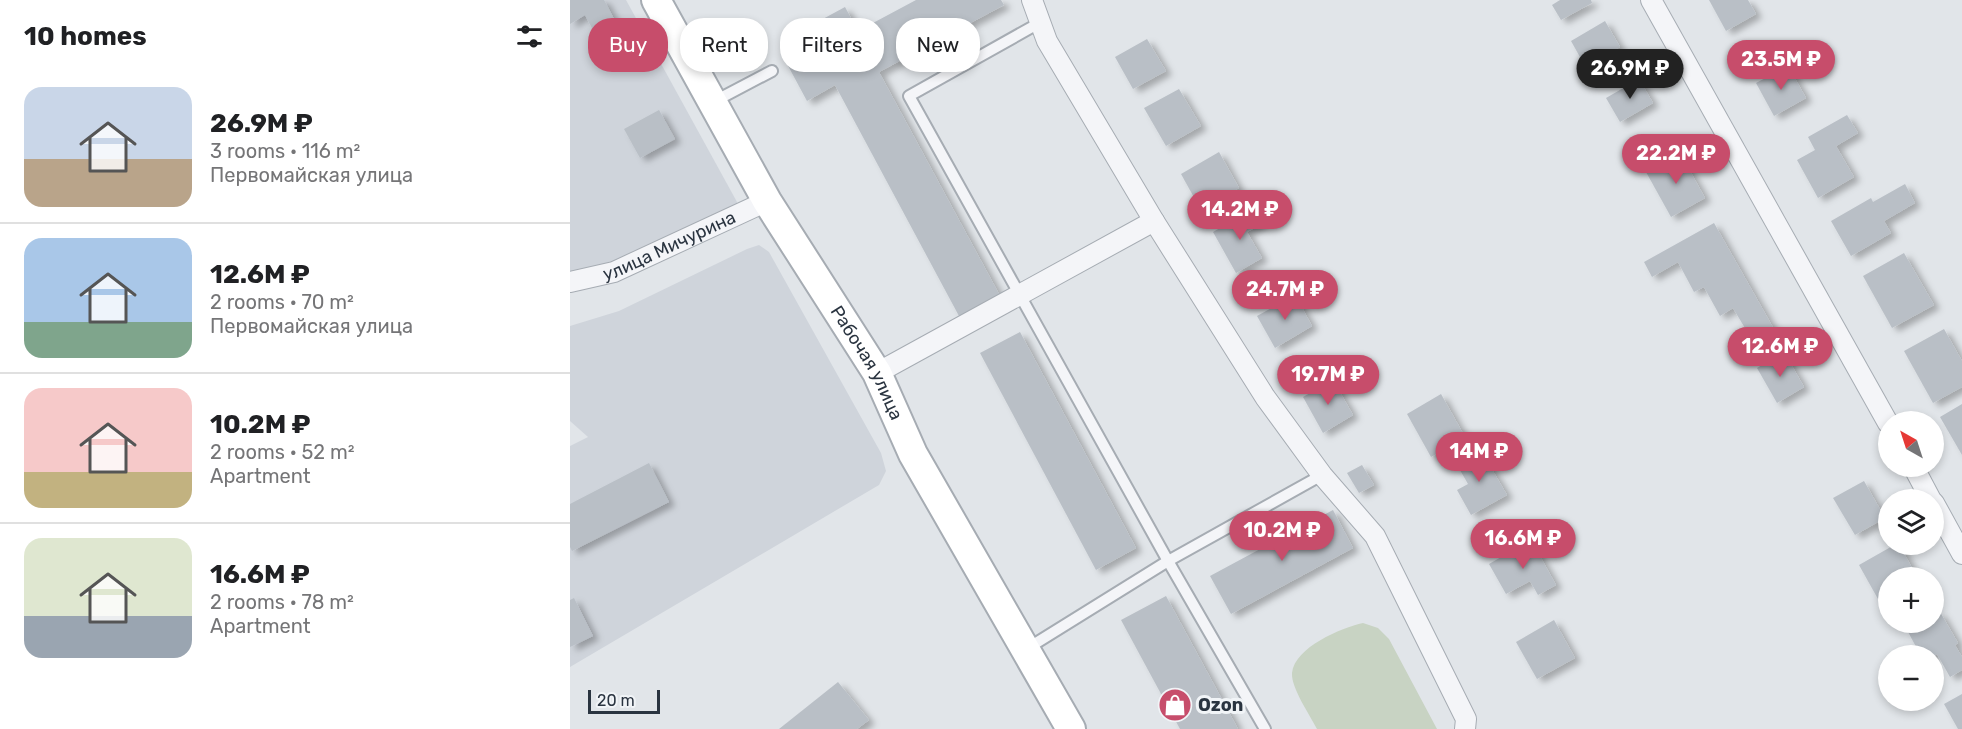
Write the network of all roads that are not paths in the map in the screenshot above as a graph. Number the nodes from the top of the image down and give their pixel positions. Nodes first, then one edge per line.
1 (656, 0) edge
2 (1032, 0) edge
3 (1651, 0) edge
4 (1041, 22) junction
5 (772, 70) dead end
6 (713, 102) junction
7 (767, 201) junction
8 (1154, 221) junction
9 (570, 282) edge
10 (1021, 294) junction
11 (877, 373) junction
12 (1881, 411) edge
13 (1322, 475) junction
14 (1944, 522) edge
15 (1962, 554) edge
16 (1168, 561) junction
17 (1026, 650) junction
18 (1071, 729) edge
19 (1265, 729) edge
20 (1465, 729) edge

1 - 6 street, Рабочая улица
2 - 4 street
3 - 12 street
4 - 8 street
4 - 10 lane
5 - 6 lane
6 - 7 street, Рабочая улица
7 - 9 street, улица Мичурина
7 - 11 street, Рабочая улица
8 - 10 street
8 - 13 street
10 - 11 street
10 - 16 lane
11 - 17 street, Рабочая улица
13 - 16 lane
13 - 20 street
14 - 15 street
16 - 17 lane
16 - 19 lane
17 - 18 street, Рабочая улица

